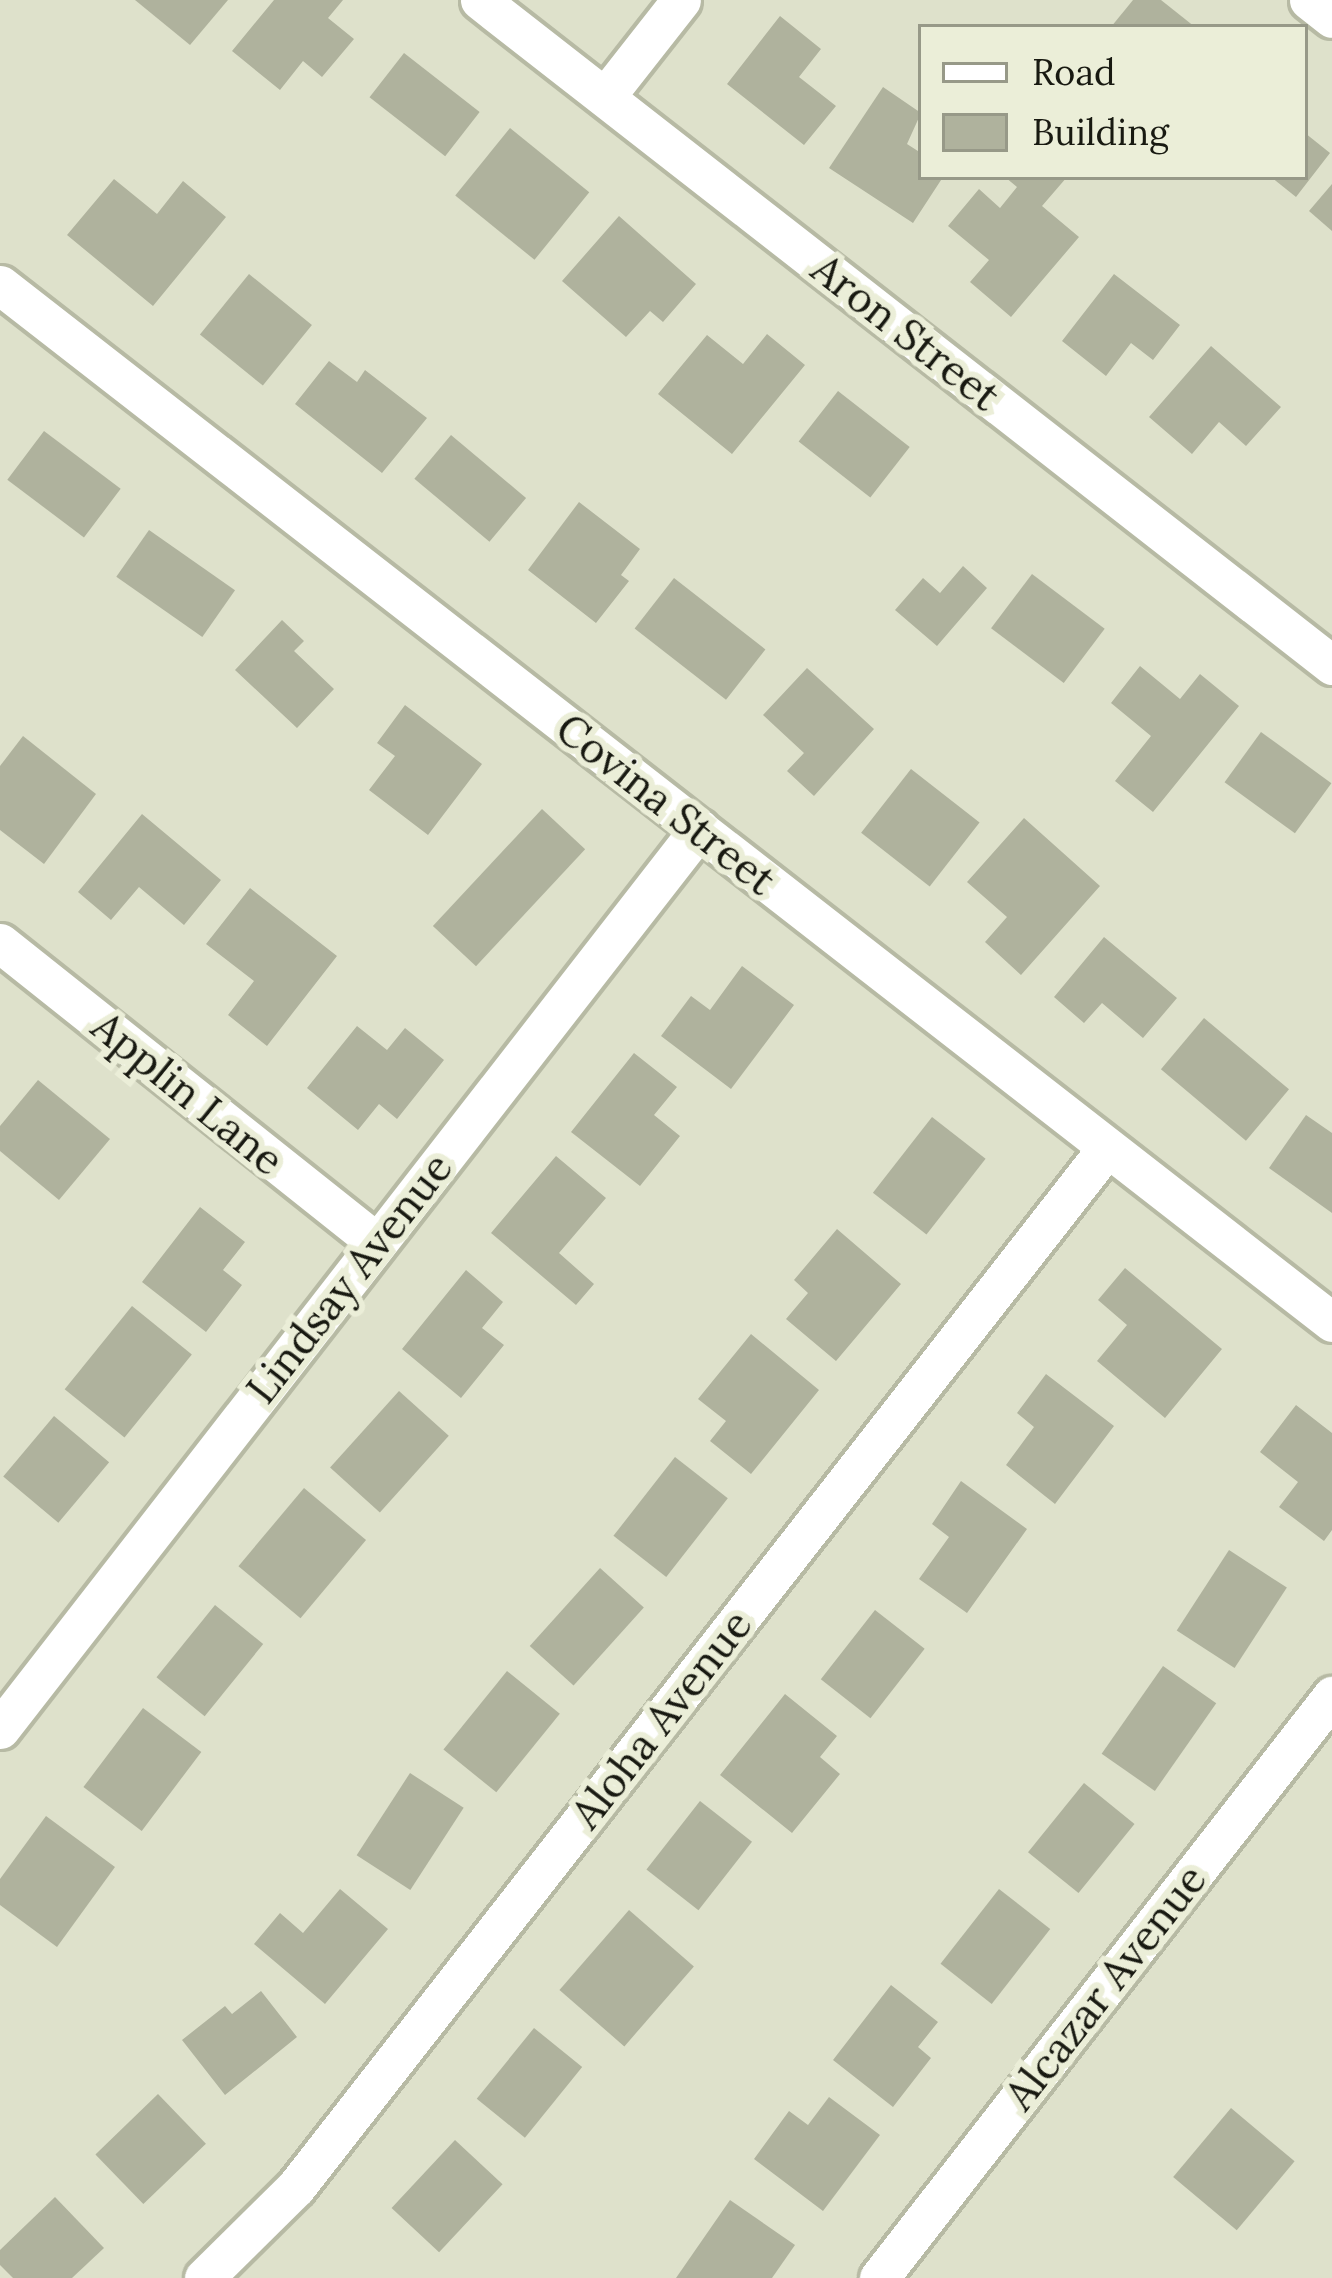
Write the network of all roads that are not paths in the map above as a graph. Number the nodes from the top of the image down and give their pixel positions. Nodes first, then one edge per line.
1 (480, 0) edge
2 (681, 0) edge
3 (1309, 0) edge
4 (1332, 18) edge
5 (605, 97) junction
6 (0, 285) edge
7 (1332, 665) edge
8 (699, 829) junction
9 (0, 943) edge
10 (1106, 1149) junction
11 (376, 1243) junction
12 (1332, 1322) edge
13 (1332, 1696) edge
14 (0, 1729) edge
15 (204, 2278) edge
16 (879, 2278) edge

1 - 5 street, Aron Street
2 - 5 street
3 - 4 street
5 - 7 street, Aron Street
6 - 8 street, Covina Street
8 - 10 street, Covina Street
8 - 11 street, Lindsay Avenue
9 - 11 street, Applin Lane
10 - 12 street, Covina Street
10 - 15 street, Aloha Avenue
11 - 14 street, Lindsay Avenue
13 - 16 street, Alcazar Avenue

